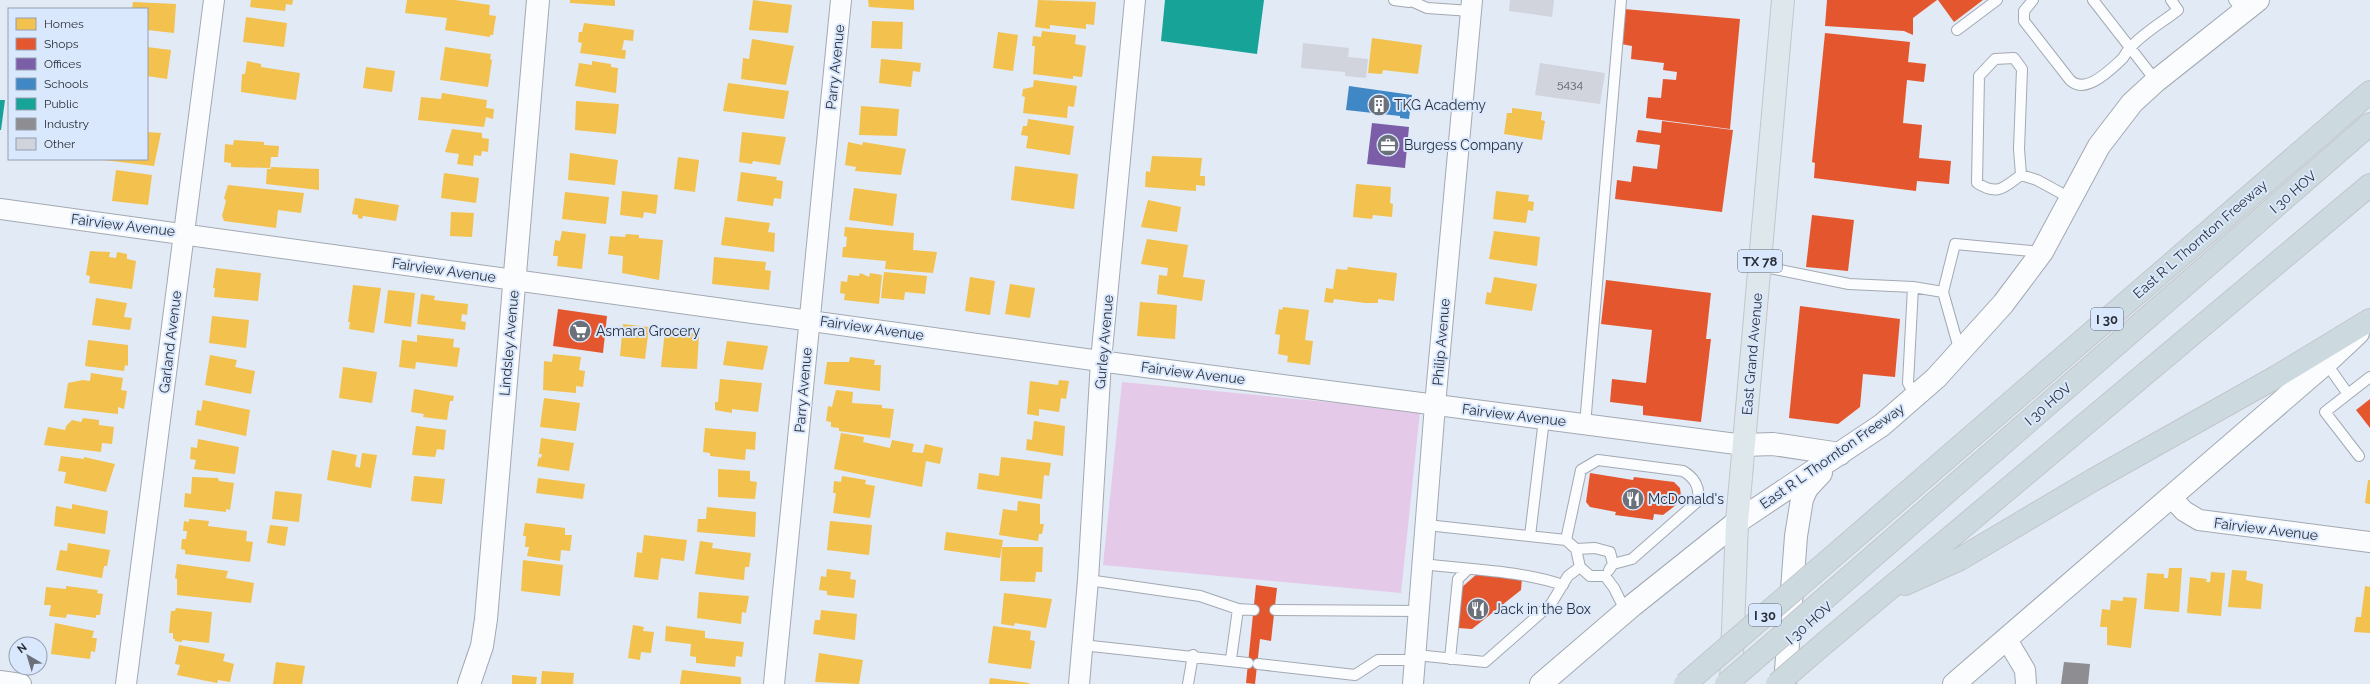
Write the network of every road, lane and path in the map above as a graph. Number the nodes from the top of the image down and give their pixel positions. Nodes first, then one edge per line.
1 (214, 0) edge
2 (538, 0) edge
3 (841, 0) edge
4 (1135, 0) edge
5 (1394, 0) edge
6 (1621, 0) edge
7 (1783, 0) edge
8 (1997, 0) edge
9 (2033, 0) edge
10 (2093, 0) edge
11 (2171, 0) edge
12 (1409, 1) edge
13 (2245, 4) edge
14 (1472, 6) edge
15 (1957, 30) dead end
16 (2130, 48) junction
17 (2156, 81) junction
18 (2370, 92) edge
19 (2370, 124) edge
20 (2370, 141) edge
21 (2021, 175) junction
22 (2370, 185) edge
23 (2070, 198) junction
24 (0, 209) edge
25 (184, 233) junction
26 (2042, 252) junction
27 (1760, 266) junction
28 (514, 280) junction
29 (1913, 287) junction
30 (1943, 292) junction
31 (809, 320) junction
32 (2370, 321) edge
33 (1960, 354) junction
34 (1101, 361) junction
35 (2326, 363) junction
36 (2370, 377) edge
37 (2348, 394) junction
38 (1916, 397) junction
39 (1435, 405) junction
40 (1544, 419) junction
41 (1585, 425) junction
42 (1744, 445) junction
43 (1840, 454) junction
44 (2359, 456) dead end
45 (2171, 497) junction
46 (1737, 522) junction
47 (1427, 525) junction
48 (1530, 536) junction
49 (1566, 540) junction
50 (2370, 542) edge
51 (1576, 549) junction
52 (1424, 564) junction
53 (1613, 564) junction
54 (1580, 567) junction
55 (1468, 569) junction
56 (1604, 576) junction
57 (1088, 580) junction
58 (1562, 585) junction
59 (1880, 595) junction
60 (1830, 600) junction
61 (1238, 609) junction
62 (1254, 610) dead end
63 (1274, 610) dead end
64 (1420, 611) junction
65 (1626, 612) junction
66 (2006, 638) junction
67 (1082, 645) junction
68 (1193, 655) junction
69 (1416, 658) junction
70 (1450, 659) junction
71 (1231, 660) junction
72 (1354, 679) edge
73 (0, 681) edge
74 (21, 684) edge
75 (126, 684) edge
76 (469, 684) edge
77 (774, 684) edge
78 (1079, 684) edge
79 (1188, 684) edge
80 (1413, 684) edge
81 (1541, 684) edge
82 (1685, 684) edge
83 (1726, 684) edge
84 (1731, 684) edge
85 (1740, 684) edge
86 (1777, 684) edge
87 (1785, 684) edge
88 (1954, 684) edge
89 (2026, 684) edge

1 - 25 street, Garland Avenue
2 - 28 main road, Lindsley Avenue
3 - 31 street, Parry Avenue
4 - 34 street, Gurley Avenue
5 - 12 lane
6 - 41 lane
7 - 27 main road, East Grand Avenue / TX 78
8 - 15 lane
9 - 16 lane
10 - 16 lane
11 - 16 lane
12 - 14 lane
13 - 17 main road, East R L Thornton Freeway
14 - 39 street, Philip Avenue
16 - 17 lane
17 - 23 main road, East R L Thornton Freeway
18 - 82 highway, East R L Thornton Freeway / I 30, bridge
19 - 60 highway, I 30 HOV
20 - 60 highway, I 30 HOV
21 - 21 lane
21 - 23 lane
22 - 59 highway
23 - 26 main road, East R L Thornton Freeway
24 - 25 street, Fairview Avenue
25 - 28 street, Fairview Avenue
25 - 75 street, Garland Avenue
26 - 30 lane
26 - 33 main road, East R L Thornton Freeway
27 - 29 lane
27 - 42 main road, East Grand Avenue / TX 78
28 - 31 street, Fairview Avenue
28 - 76 main road, Lindsley Avenue
29 - 30 lane
29 - 38 lane
30 - 33 lane
31 - 34 street, Fairview Avenue
31 - 77 street, Parry Avenue
32 - 35 main road
32 - 59 highway
33 - 38 main road, East R L Thornton Freeway
34 - 39 street, Fairview Avenue
34 - 57 street, Gurley Avenue
35 - 37 lane
35 - 45 main road
36 - 37 lane
37 - 44 lane
38 - 43 main road, East R L Thornton Freeway
39 - 40 street, Fairview Avenue
39 - 47 street, Philip Avenue
40 - 41 street, Fairview Avenue
40 - 48 lane
41 - 42 street, Fairview Avenue
42 - 43 main road
42 - 46 main road, East Grand Avenue / TX 78
43 - 46 main road, East R L Thornton Freeway
43 - 87 main road
45 - 50 street, Fairview Avenue
45 - 66 main road
46 - 65 main road, East R L Thornton Freeway
46 - 84 main road, East Grand Avenue / TX 78
47 - 48 lane
47 - 52 street, Philip Avenue
48 - 49 lane
49 - 51 lane
49 - 53 lane
51 - 53 lane
51 - 54 lane
52 - 55 lane
52 - 64 street, Philip Avenue
53 - 56 lane
54 - 56 lane
54 - 58 lane
55 - 58 lane
55 - 70 lane
56 - 65 lane
57 - 61 lane
57 - 67 street, Gurley Avenue
58 - 70 lane
59 - 86 highway, bridge
60 - 83 highway, I 30 HOV, bridge
60 - 85 highway, I 30 HOV
61 - 62 lane
61 - 71 lane
63 - 64 lane
64 - 69 street, Philip Avenue
65 - 81 main road, East R L Thornton Freeway
66 - 88 main road
66 - 89 street
67 - 68 lane
67 - 78 street, Gurley Avenue
68 - 71 lane
68 - 79 lane
69 - 70 lane
69 - 72 lane
69 - 80 street, Philip Avenue
71 - 72 lane
73 - 74 street

